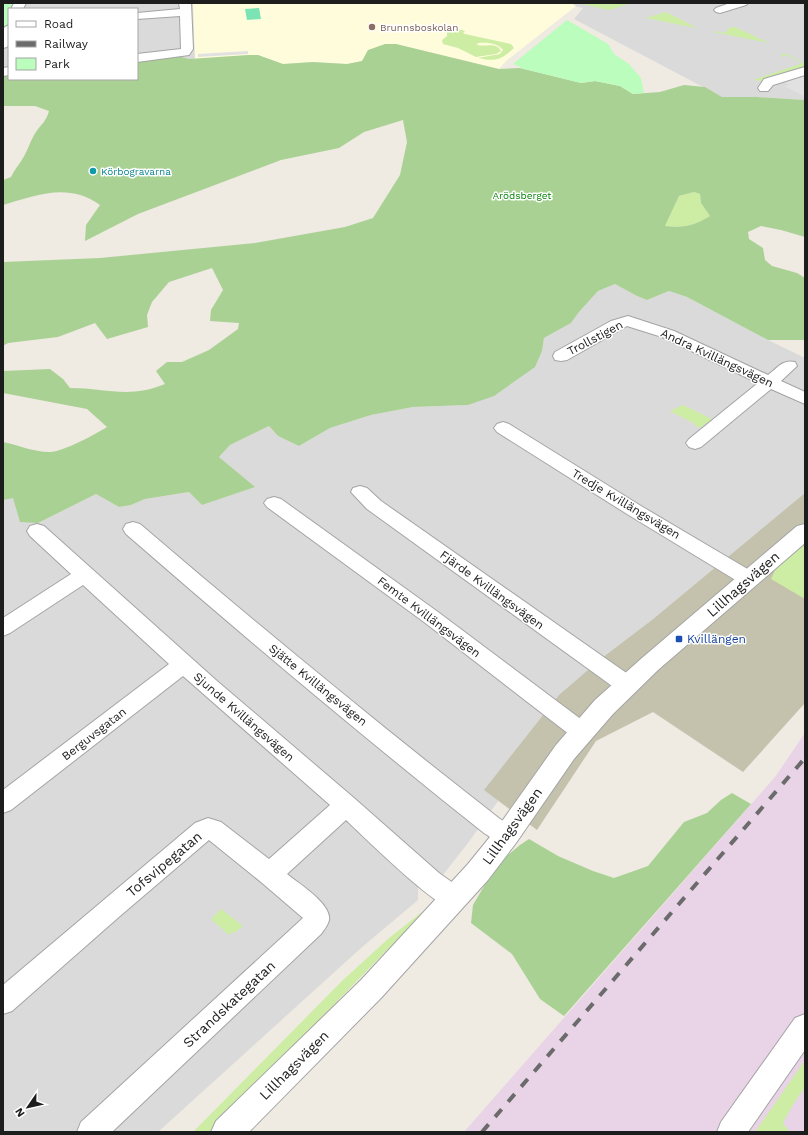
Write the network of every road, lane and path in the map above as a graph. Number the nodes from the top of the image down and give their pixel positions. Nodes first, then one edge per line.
1 (742, 3) edge
2 (185, 8) edge
3 (720, 10) dead end
4 (138, 16) edge
5 (8, 32) edge
6 (3, 44) edge
7 (138, 58) edge
8 (805, 71) edge
9 (764, 88) dead end
10 (628, 321) joint
11 (562, 356) dead end
12 (789, 366) dead end
13 (771, 382) junction
14 (805, 399) edge
15 (503, 428) dead end
16 (695, 443) dead end
17 (360, 492) dead end
18 (274, 504) dead end
19 (133, 529) dead end
20 (38, 531) dead end
21 (805, 531) edge
22 (84, 575) junction
23 (749, 579) junction
24 (3, 628) edge
25 (184, 664) junction
26 (627, 685) junction
27 (582, 732) junction
28 (3, 803) edge
29 (346, 805) junction
30 (507, 835) junction
31 (270, 874) junction
32 (454, 898) junction
33 (3, 1002) edge
34 (805, 1027) edge
35 (91, 1132) edge
36 (227, 1132) edge
37 (731, 1132) edge

1 - 3 street
2 - 4 street
2 - 7 street
5 - 6 street
8 - 9 street
10 - 11 street, Trollstigen
10 - 13 street, Andra Kvillängsvägen
12 - 13 street
13 - 14 street, Andra Kvillängsvägen
13 - 16 street
15 - 23 street, Tredje Kvillängsvägen
17 - 26 street, Fjärde Kvillängsvägen
18 - 27 street, Femte Kvillängsvägen
19 - 30 street, Sjätte Kvillängsvägen
20 - 22 street, Sjunde Kvillängsvägen
21 - 23 street, Lillhagsvägen
22 - 24 street
22 - 25 street, Sjunde Kvillängsvägen
23 - 26 street, Lillhagsvägen
25 - 28 street, Berguvsgatan
25 - 29 street, Sjunde Kvillängsvägen
26 - 27 street, Lillhagsvägen
27 - 30 street, Lillhagsvägen
29 - 31 street
29 - 32 street, Sjunde Kvillängsvägen
30 - 32 street, Lillhagsvägen
31 - 33 street, Tofsvipegatan
31 - 35 street, Strandskategatan
32 - 36 street, Lillhagsvägen
34 - 37 street

